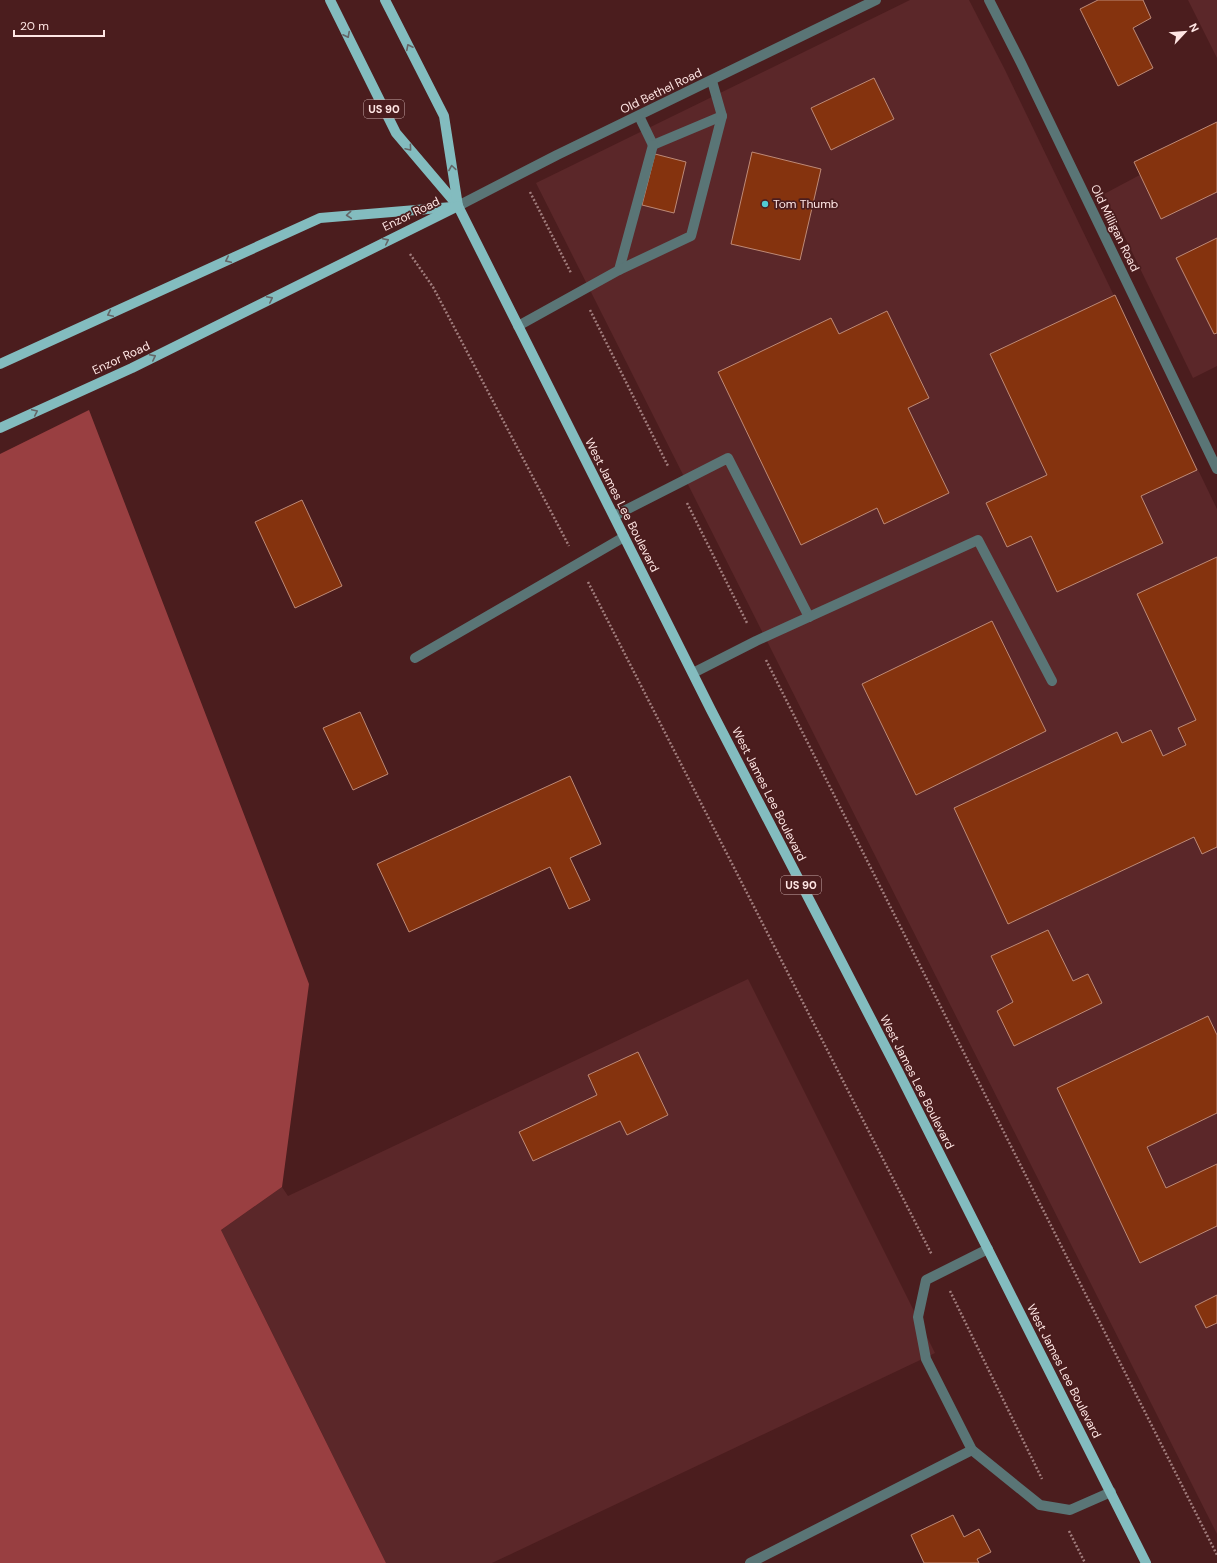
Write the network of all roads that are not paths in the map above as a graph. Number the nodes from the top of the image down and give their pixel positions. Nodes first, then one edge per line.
1 (330, 0) edge
2 (385, 0) edge
3 (876, 0) edge
4 (989, 0) edge
5 (712, 81) junction
6 (639, 116) junction
7 (722, 116) junction
8 (653, 145) junction
9 (458, 206) junction
10 (619, 270) junction
11 (518, 326) junction
12 (0, 364) edge
13 (0, 428) edge
14 (1217, 469) edge
15 (614, 516) junction
16 (624, 537) junction
17 (809, 617) junction
18 (416, 658) dead end
19 (693, 673) junction
20 (1052, 681) dead end
21 (988, 1249) junction
22 (972, 1450) junction
23 (1111, 1492) junction
24 (750, 1563) edge
25 (1146, 1563) edge

1 -> 9 main road, West James Lee Boulevard / US 90
9 -> 2 main road, West James Lee Boulevard / US 90
3 - 5 street, Old Bethel Road
4 - 14 street, Old Milligan Road
5 - 6 street, Old Bethel Road
5 - 7 street
6 - 8 street
6 - 9 street, Old Bethel Road
7 - 8 street
7 - 10 street
8 - 10 street
9 - 11 main road, West James Lee Boulevard / US 90
9 -> 12 main road, Enzor Road
13 -> 9 main road, Enzor Road
10 - 11 street
11 - 15 main road, West James Lee Boulevard / US 90
15 - 16 main road, West James Lee Boulevard / US 90
15 - 17 street
16 - 18 street
16 - 19 main road, West James Lee Boulevard / US 90
17 - 19 street
17 - 20 street
19 - 21 main road, West James Lee Boulevard / US 90
21 - 22 street
21 - 23 main road, West James Lee Boulevard / US 90
22 - 23 street
22 - 24 street
23 - 25 main road, West James Lee Boulevard / US 90

